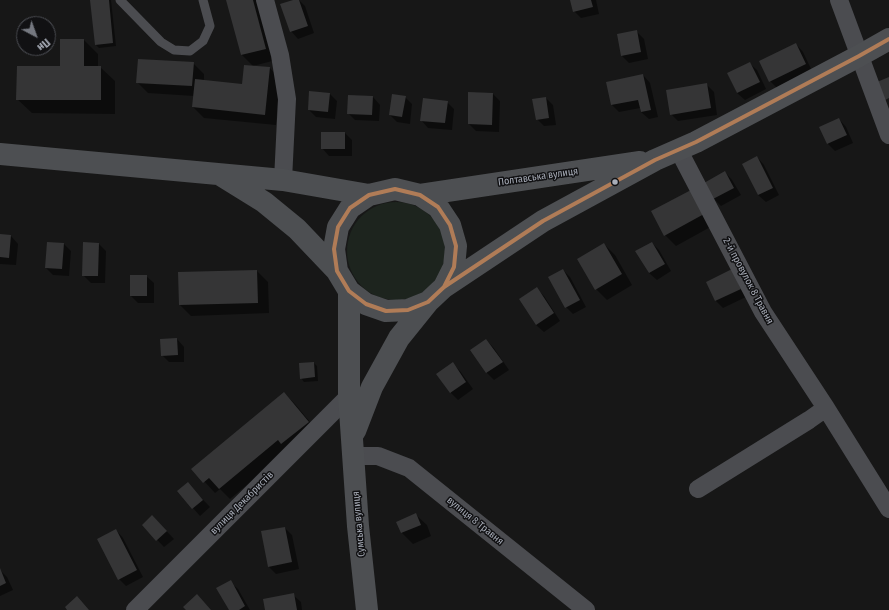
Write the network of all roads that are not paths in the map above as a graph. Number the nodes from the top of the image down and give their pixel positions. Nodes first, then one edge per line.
1 (120, 0) edge
2 (203, 0) edge
3 (265, 0) edge
4 (838, 0) edge
5 (889, 39) edge
6 (859, 56) junction
7 (889, 135) edge
8 (678, 150) junction
9 (0, 154) edge
10 (655, 160) junction
11 (217, 173) junction
12 (283, 180) junction
13 (369, 195) junction
14 (420, 195) junction
15 (337, 271) junction
16 (444, 287) junction
17 (349, 291) junction
18 (428, 302) junction
19 (349, 396) junction
20 (826, 408) junction
21 (353, 447) junction
22 (698, 489) dead end
23 (889, 509) edge
24 (135, 610) edge
25 (367, 610) edge
26 (586, 610) edge

1 - 2 lane
3 - 12 street
4 - 6 street
5 - 6 main road, Полтавська вулиця
6 - 7 street
6 - 8 main road, Полтавська вулиця
8 - 10 main road, Полтавська вулиця
8 - 20 street, 2-й провулок 8 Травня
9 - 11 main road
10 - 14 main road, Полтавська вулиця
10 - 16 main road, Полтавська вулиця
11 - 12 main road
11 - 15 main road
12 - 13 main road
13 - 14 main road
13 - 15 main road
14 - 16 main road
15 - 17 main road
16 - 18 main road
17 - 18 main road
17 - 19 main road, Сумська вулиця
18 - 21 main road
19 - 21 main road, Сумська вулиця
19 - 24 street, вулиця Декабристів
20 - 22 street
20 - 23 street, 2-й провулок 8 Травня
21 - 25 main road, Сумська вулиця
21 - 26 street, вулиця 8 Травня

